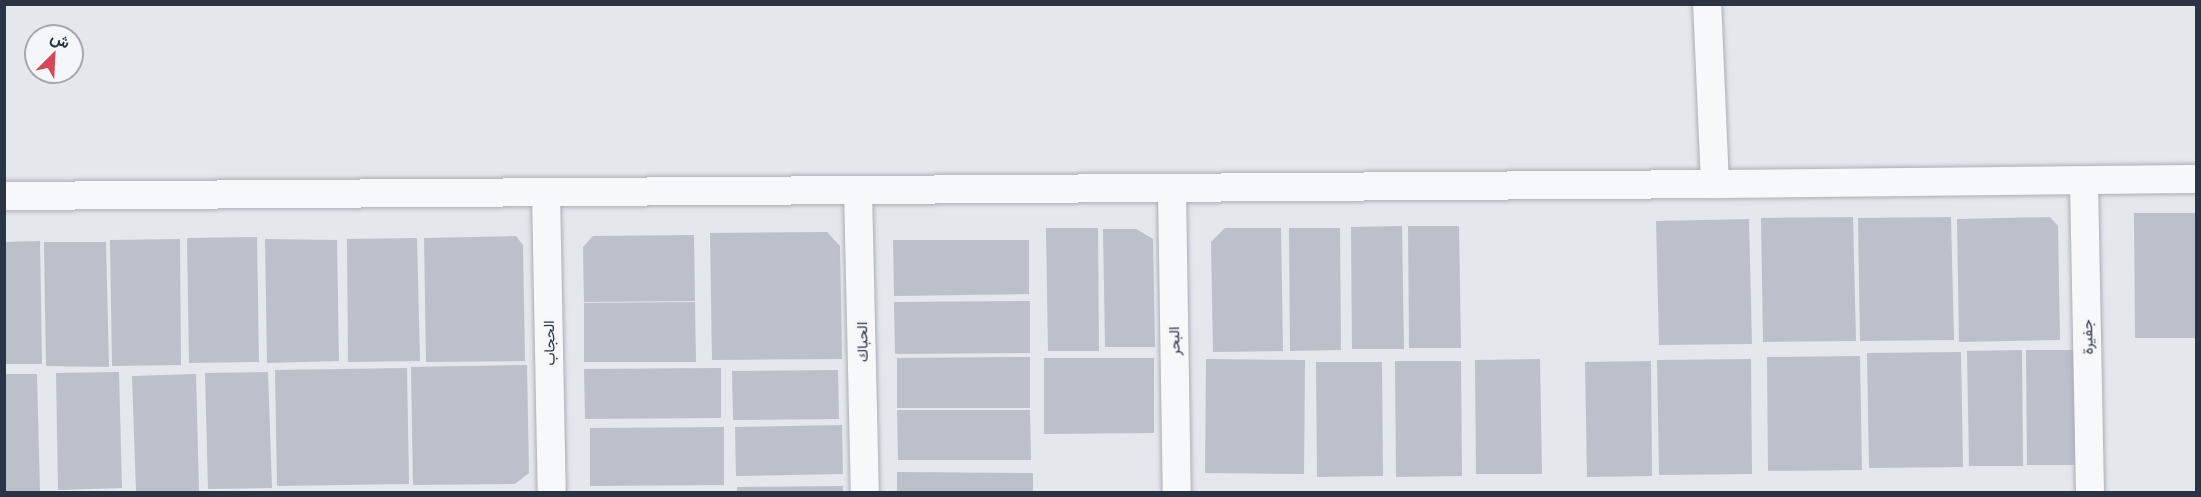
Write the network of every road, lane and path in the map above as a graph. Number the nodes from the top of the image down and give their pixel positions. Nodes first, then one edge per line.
1 (1707, 4) edge
2 (2196, 179) edge
3 (2084, 181) junction
4 (1715, 184) junction
5 (1172, 190) junction
6 (858, 191) junction
7 (546, 193) junction
8 (4, 196) edge
9 (552, 492) edge
10 (865, 492) edge
11 (1177, 492) edge
12 (2090, 492) edge

1 - 4 street
2 - 3 street
3 - 4 street
3 - 12 street, جفيرة
4 - 5 street
5 - 6 street
5 - 11 street, البحر
6 - 7 street
6 - 10 street, الحباك
7 - 8 street
7 - 9 street, الحجاب

